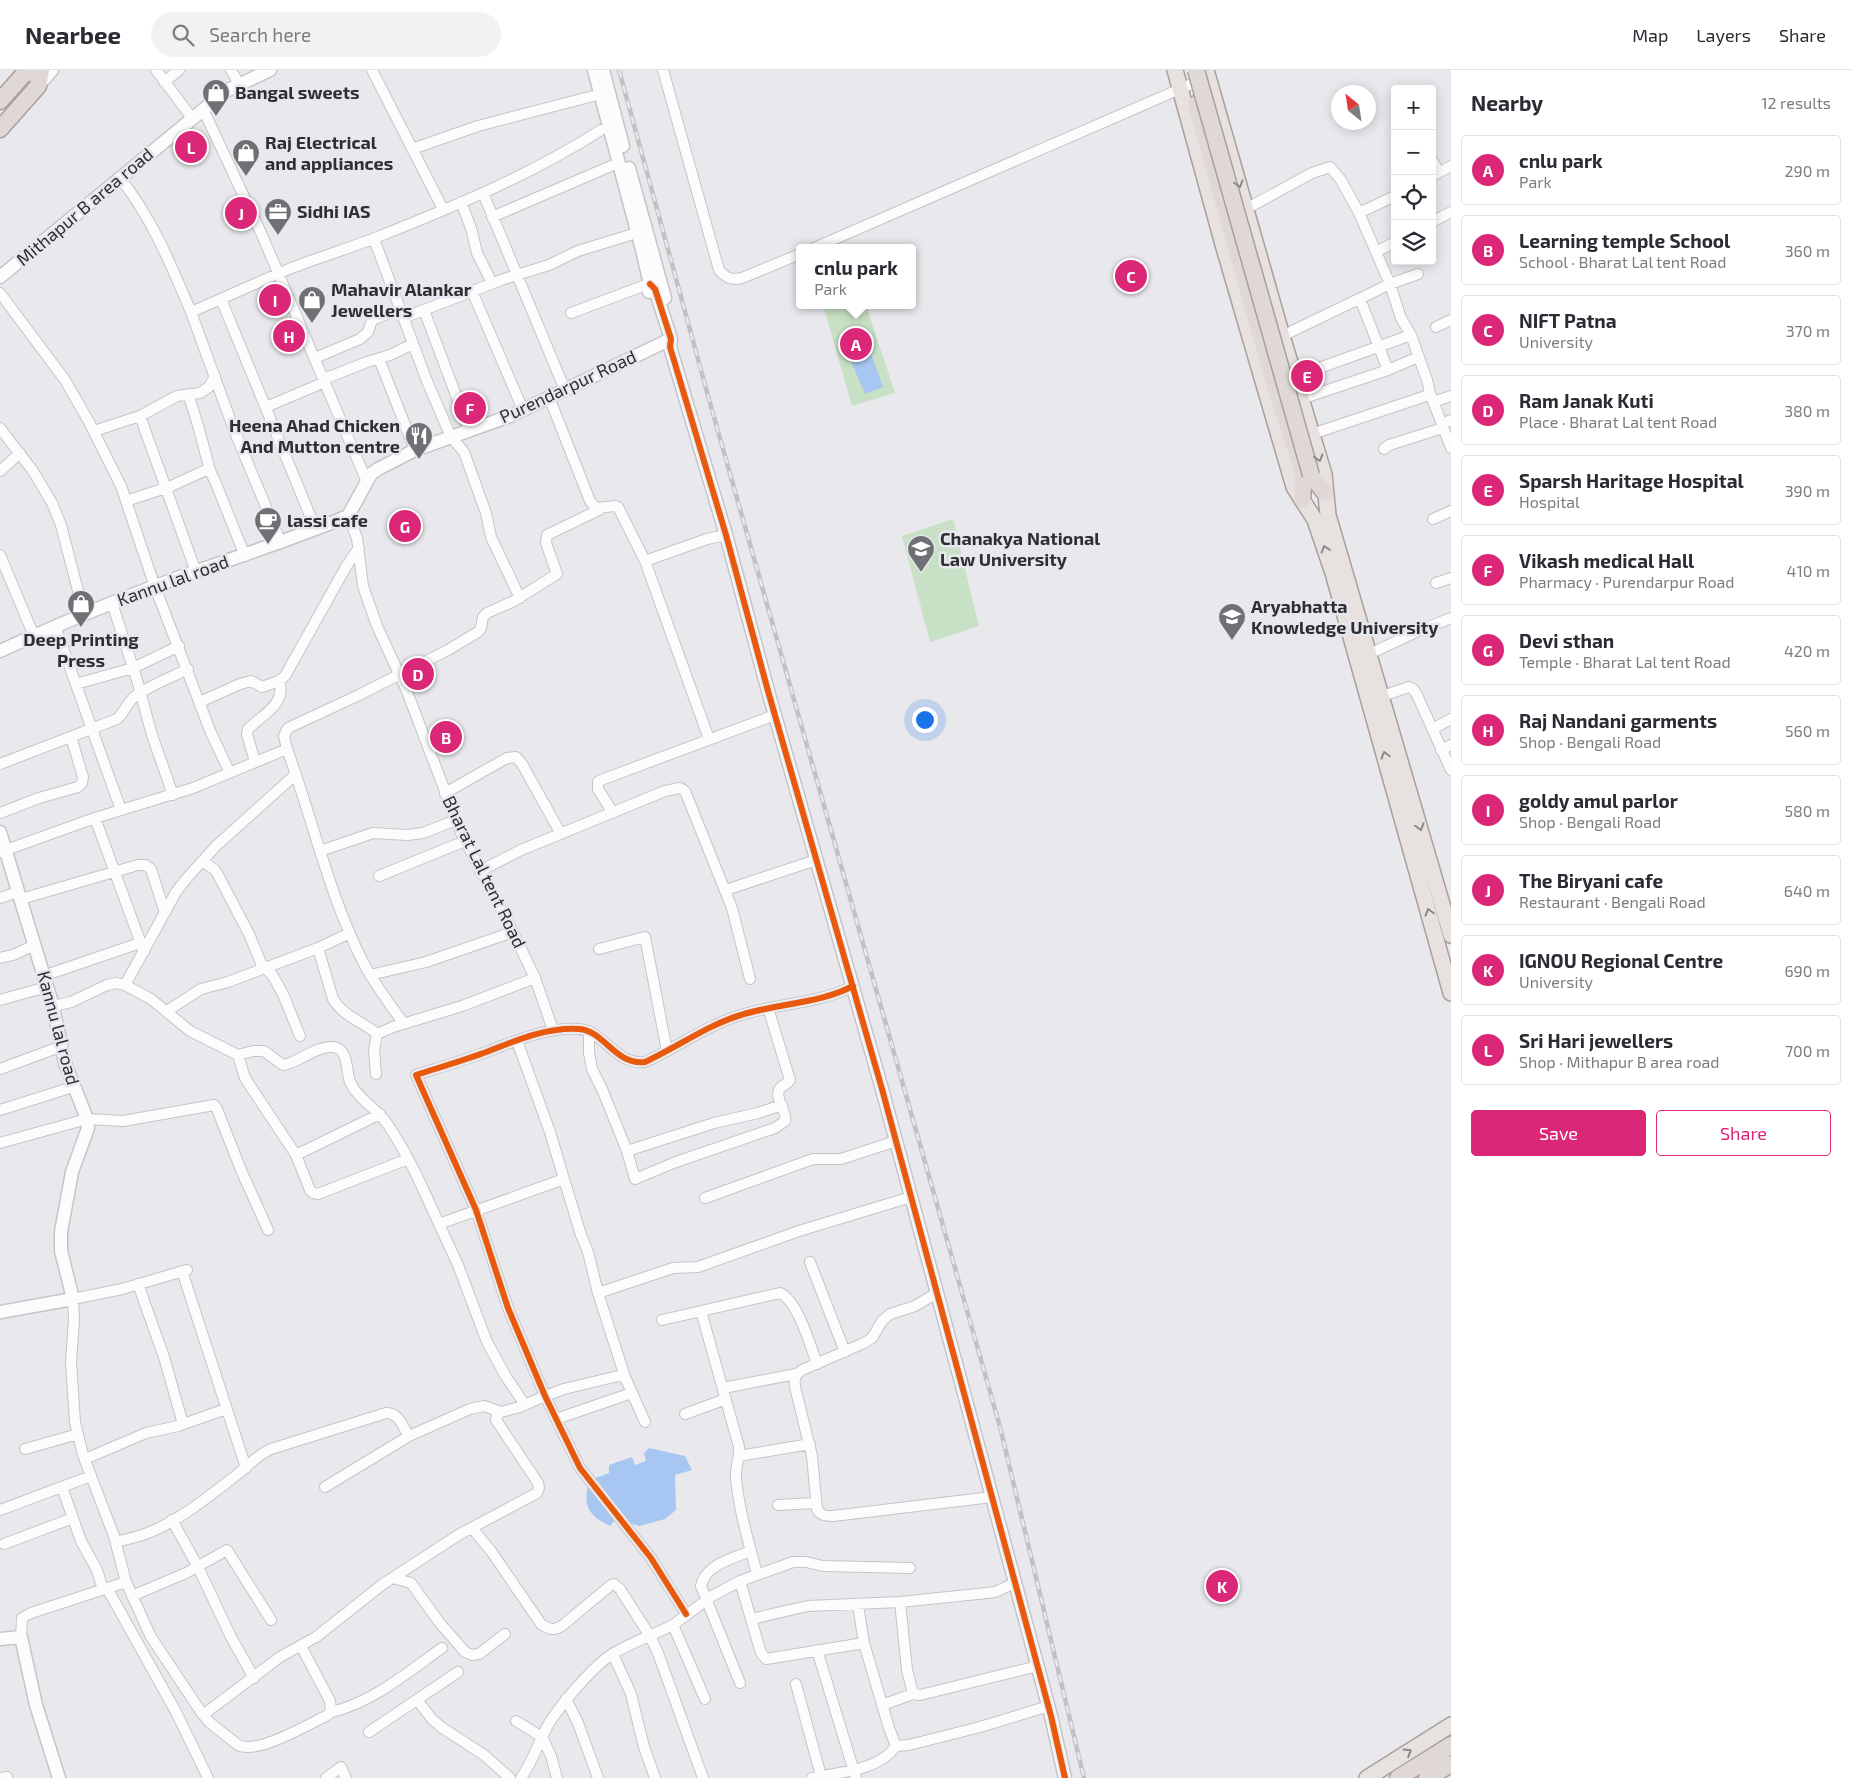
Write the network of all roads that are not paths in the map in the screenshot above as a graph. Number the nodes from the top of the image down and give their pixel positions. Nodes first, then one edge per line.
1 (42, 70) edge
2 (52, 70) edge
3 (156, 70) edge
4 (179, 70) edge
5 (231, 70) edge
6 (270, 70) edge
7 (372, 70) edge
8 (586, 70) edge
9 (594, 70) edge
10 (603, 70) edge
11 (663, 70) edge
12 (1175, 70) edge
13 (1187, 70) edge
14 (1204, 72) edge
15 (31, 75) edge
16 (164, 82) junction
17 (239, 84) junction
18 (1180, 88) junction
19 (594, 96) junction
20 (0, 101) edge
21 (203, 110) junction
22 (192, 118) junction
23 (3, 119) edge
24 (601, 130) junction
25 (412, 149) junction
26 (611, 166) junction
27 (120, 178) junction
28 (482, 193) junction
29 (1391, 198) edge
30 (461, 202) junction
31 (443, 209) junction
32 (1246, 209) junction
33 (1451, 212) edge
34 (1359, 213) junction
35 (492, 217) junction
36 (1436, 220) edge
37 (630, 235) junction
38 (374, 239) junction
39 (823, 244) edge
40 (1391, 244) edge
41 (1376, 252) junction
42 (796, 256) edge
43 (1418, 274) dead end
44 (278, 275) junction
45 (516, 275) junction
46 (0, 277) edge
47 (492, 284) junction
48 (1390, 284) junction
49 (647, 285) junction
50 (472, 292) junction
51 (0, 293) edge
52 (221, 299) junction
53 (1360, 299) junction
54 (654, 301) junction
55 (424, 310) junction
56 (191, 312) junction
57 (402, 313) junction
58 (571, 313) dead end
59 (663, 315) junction
60 (1451, 320) edge
61 (1436, 327) dead end
62 (1411, 335) junction
63 (1282, 336) junction
64 (669, 343) junction
65 (413, 344) junction
66 (1379, 347) junction
67 (1418, 357) junction
68 (315, 358) junction
69 (379, 359) junction
70 (1388, 370) junction
71 (215, 376) junction
72 (1294, 377) junction
73 (324, 381) junction
74 (565, 390) junction
75 (188, 395) junction
76 (1451, 396) edge
77 (549, 397) junction
78 (1431, 398) junction
79 (1301, 399) junction
80 (266, 407) junction
81 (522, 410) junction
82 (140, 416) junction
83 (1445, 424) edge
84 (0, 428) edge
85 (469, 430) junction
86 (94, 431) junction
87 (1312, 434) junction
88 (452, 436) junction
89 (1451, 448) edge
90 (1384, 449) dead end
91 (415, 450) junction
92 (20, 453) junction
93 (0, 471) edge
94 (211, 473) junction
95 (1308, 476) junction
96 (366, 482) junction
97 (167, 488) junction
98 (1325, 493) junction
99 (1302, 499) junction
100 (126, 501) junction
101 (601, 509) junction
102 (1451, 511) edge
103 (348, 516) junction
104 (1321, 517) junction
105 (1433, 518) dead end
106 (316, 530) junction
107 (726, 535) junction
108 (280, 543) junction
109 (359, 548) junction
110 (0, 556) edge
111 (245, 556) junction
112 (645, 561) junction
113 (196, 572) junction
114 (1451, 578) edge
115 (1436, 583) dead end
116 (155, 587) junction
117 (520, 598) junction
118 (112, 603) junction
119 (84, 614) junction
120 (1451, 618) edge
121 (55, 626) junction
122 (34, 636) junction
123 (179, 646) junction
124 (0, 651) edge
125 (1363, 657) junction
126 (133, 668) junction
127 (188, 669) junction
128 (399, 675) junction
129 (279, 680) junction
130 (76, 684) junction
131 (141, 693) junction
132 (1382, 696) junction
133 (200, 702) junction
134 (775, 715) junction
135 (1451, 719) edge
136 (93, 728) junction
137 (1432, 729) junction
138 (71, 737) junction
139 (708, 739) junction
140 (1451, 745) edge
141 (287, 749) junction
142 (1441, 750) junction
143 (255, 762) junction
144 (0, 764) edge
145 (1451, 770) edge
146 (230, 772) junction
147 (296, 774) junction
148 (445, 793) junction
149 (1403, 794) junction
150 (173, 795) junction
151 (121, 810) junction
152 (0, 813) edge
153 (613, 813) junction
154 (95, 818) junction
155 (456, 820) junction
156 (0, 832) edge
157 (561, 834) junction
158 (465, 841) junction
159 (3, 852) edge
160 (320, 852) junction
161 (816, 860) junction
162 (202, 861) junction
163 (480, 871) junction
164 (114, 872) junction
165 (379, 876) dead end
166 (726, 890) junction
167 (19, 895) junction
168 (0, 898) edge
169 (165, 913) junction
170 (513, 932) junction
171 (350, 933) junction
172 (1451, 934) edge
173 (1444, 942) edge
174 (35, 945) junction
175 (142, 948) junction
176 (318, 948) junction
177 (599, 949) dead end
178 (0, 958) edge
179 (266, 968) junction
180 (370, 975) junction
181 (534, 978) junction
182 (750, 979) dead end
183 (45, 982) junction
184 (125, 985) junction
185 (853, 986) junction
186 (1451, 993) edge
187 (0, 1000) edge
188 (53, 1006) junction
189 (768, 1008) junction
190 (167, 1011) junction
191 (404, 1024) junction
192 (553, 1030) junction
193 (589, 1031) junction
194 (377, 1034) junction
195 (300, 1036) dead end
196 (517, 1041) junction
197 (62, 1046) junction
198 (667, 1051) junction
199 (238, 1055) junction
200 (0, 1069) edge
201 (376, 1074) dead end
202 (73, 1087) junction
203 (782, 1105) junction
204 (0, 1110) edge
205 (380, 1114) junction
206 (87, 1119) junction
207 (896, 1141) junction
208 (0, 1142) edge
209 (627, 1151) junction
210 (296, 1155) junction
211 (408, 1159) junction
212 (564, 1180) junction
213 (911, 1197) junction
214 (705, 1198) dead end
215 (476, 1210) junction
216 (439, 1224) junction
217 (268, 1230) dead end
218 (810, 1262) dead end
219 (138, 1284) junction
220 (937, 1293) junction
221 (598, 1294) junction
222 (73, 1300) junction
223 (701, 1311) junction
224 (0, 1312) edge
225 (662, 1320) dead end
226 (845, 1352) junction
227 (818, 1364) junction
228 (796, 1374) junction
229 (625, 1378) junction
230 (723, 1388) junction
231 (632, 1393) junction
232 (545, 1396) junction
233 (726, 1399) junction
234 (525, 1405) junction
235 (226, 1409) junction
236 (501, 1412) junction
237 (685, 1414) dead end
238 (556, 1419) junction
239 (645, 1422) dead end
240 (183, 1424) junction
241 (78, 1434) junction
242 (410, 1436) junction
243 (810, 1444) junction
244 (26, 1450) dead end
245 (740, 1456) junction
246 (85, 1459) junction
247 (246, 1468) junction
248 (91, 1476) junction
249 (62, 1487) junction
250 (324, 1487) dead end
251 (992, 1497) junction
252 (815, 1503) junction
253 (778, 1504) dead end
254 (0, 1510) edge
255 (73, 1518) junction
256 (172, 1520) junction
257 (472, 1528) junction
258 (116, 1542) junction
259 (4, 1544) dead end
260 (751, 1550) junction
261 (198, 1567) junction
262 (910, 1568) dead end
263 (757, 1574) junction
264 (393, 1578) junction
265 (740, 1581) junction
266 (126, 1582) junction
267 (1015, 1583) junction
268 (105, 1589) junction
269 (132, 1596) junction
270 (706, 1600) junction
271 (900, 1602) junction
272 (858, 1605) junction
273 (686, 1614) junction
274 (751, 1619) junction
275 (270, 1620) dead end
276 (673, 1625) junction
277 (506, 1634) dead end
278 (650, 1636) junction
279 (20, 1637) junction
280 (0, 1639) edge
281 (864, 1643) junction
282 (301, 1646) junction
283 (442, 1648) dead end
284 (817, 1650) junction
285 (613, 1654) junction
286 (1038, 1666) junction
287 (458, 1672) dead end
288 (254, 1678) junction
289 (740, 1683) dead end
290 (796, 1684) dead end
291 (913, 1694) junction
292 (566, 1698) junction
293 (705, 1699) dead end
294 (417, 1700) junction
295 (882, 1706) junction
296 (1049, 1706) junction
297 (331, 1712) junction
298 (204, 1715) junction
299 (516, 1721) dead end
300 (1451, 1725) edge
301 (369, 1732) dead end
302 (542, 1737) junction
303 (1451, 1745) edge
304 (896, 1746) junction
305 (1451, 1764) edge
306 (855, 1774) edge
307 (816, 1777) edge
308 (59, 1778) edge
309 (208, 1778) edge
310 (326, 1778) edge
311 (346, 1778) edge
312 (510, 1778) edge
313 (521, 1778) edge
314 (557, 1778) edge
315 (598, 1778) edge
316 (655, 1778) edge
317 (703, 1778) edge
318 (1065, 1778) edge
319 (1367, 1778) edge
320 (1398, 1778) edge
321 (1428, 1778) edge

1 - 15 highway
2 - 15 street
3 - 16 street
4 - 16 street
5 - 17 street
6 - 17 street, Mithapur B area road
7 - 25 street
8 - 19 street
9 - 49 street
10 - 59 street
11 - 42 street
12 - 18 main road
13 - 95 highway
14 - 18 street
14 -> 32 main road
14 - 95 highway, bridge
15 - 20 highway
15 - 23 highway
16 - 22 street
17 - 21 street, Mithapur B area road
18 - 39 street
18 - 99 main road
19 - 24 street
19 - 25 street
21 - 22 street, Mithapur B area road
21 - 44 street
22 - 27 street, Mithapur B area road
24 - 26 street
24 - 28 street
25 - 31 street
26 - 35 street
26 - 37 street
27 - 46 street, Mithapur B area road
27 - 56 street
28 - 30 street
28 - 35 street
29 - 34 street
30 - 31 street
30 - 47 street
31 - 38 street
32 - 34 street
32 - 63 main road
33 - 36 street
34 - 41 street
35 - 45 street
37 - 45 street
37 - 49 street
38 - 44 street
38 - 57 street
40 - 41 street
41 - 48 street
43 - 48 street
44 - 52 street
44 - 68 street
45 - 47 street
45 - 74 street
47 - 50 street
48 - 53 street
48 - 62 street
49 - 54 street
49 - 58 street
50 - 55 street
50 - 81 street
51 - 86 street
52 - 56 street
52 - 80 street
53 - 63 street
53 - 66 street
54 - 59 street
54 - 64 street
55 - 57 street
55 - 85 street
56 - 71 street
57 - 65 street
57 - 68 street
59 - 64 street
60 - 61 street
62 - 66 street
62 - 67 street
63 - 72 main road
64 - 74 street, Purendarpur Road
64 - 107 street
65 - 69 street
65 - 88 street
66 - 70 street
66 - 72 street
67 - 70 street
67 - 78 street
68 - 73 street
69 - 73 street
69 - 91 street
70 - 79 street
71 - 75 street
71 - 108 street
72 - 79 main road
73 - 80 street
73 - 96 street
74 - 77 street, Purendarpur Road
75 - 82 street
75 - 94 street
76 - 78 street
77 - 81 street, Purendarpur Road
77 - 101 street
78 - 83 street
78 - 87 street
79 - 87 main road
80 - 106 street
81 - 85 street, Purendarpur Road
82 - 86 street
82 - 97 street
83 - 89 street
83 - 90 street
84 - 92 street
85 - 88 street, Purendarpur Road
86 - 100 street
87 -> 98 main road
88 - 91 street, Purendarpur Road
88 - 117 street
91 - 96 street, Purendarpur Road
92 - 93 street
92 - 119 street
94 - 97 street
94 - 111 street
95 - 98 highway
95 - 99 highway
96 - 103 street, Purendarpur Road
97 - 100 street
97 - 113 street
98 - 104 main road
99 - 104 main road
100 - 116 street
101 - 112 street
101 - 117 street
102 - 105 street
103 - 106 street, Kannu lal road
103 - 109 street, Bharat Lal tent Road
104 - 125 main road
106 - 108 street, Kannu lal road
107 - 112 street
107 - 134 street
108 - 111 street, Kannu lal road
109 - 128 street, Bharat Lal tent Road
109 - 129 street
110 - 122 street
111 - 113 street, Kannu lal road
112 - 139 street
113 - 116 street, Kannu lal road
114 - 115 street
116 - 118 street, Kannu lal road
116 - 123 street
117 - 128 street
118 - 119 street, Kannu lal road
118 - 126 street
119 - 121 street, Kannu lal road
120 - 125 street
121 - 122 street, Kannu lal road
121 - 130 street
122 - 124 street, Kannu lal road
123 - 126 street
123 - 127 street
125 - 132 main road
149 -> 125 main road
126 - 130 street
126 - 131 street
127 - 131 street
127 - 133 street
128 - 141 street
128 - 148 street, Bharat Lal tent Road
129 - 133 street
129 - 143 street
130 - 136 street
131 - 136 street
131 - 150 street
132 - 137 street
132 - 149 main road
133 - 146 street
134 - 139 street
134 - 161 street
135 - 137 street
136 - 138 street
136 - 151 street
137 - 142 street
138 - 144 street
138 - 152 street
139 - 153 street
140 - 142 street
141 - 143 street
141 - 147 street
142 - 145 street
143 - 146 street
146 - 150 street
147 - 160 street
147 - 162 street
148 - 155 street, Bharat Lal tent Road
148 - 157 street
149 -> 172 main road
173 -> 149 main road
150 - 151 street
151 - 154 street
153 - 157 street
153 - 166 street
154 - 159 street
154 - 164 street
155 - 158 street, Bharat Lal tent Road
155 - 160 street
156 - 159 street, Kannu lal road
157 - 163 street
158 - 163 street, Bharat Lal tent Road
158 - 165 street
159 - 167 street, Kannu lal road
160 - 171 street
161 - 166 street
161 - 185 street
162 - 169 street
162 - 179 street
163 - 170 street, Bharat Lal tent Road
164 - 167 street
164 - 169 street
164 - 175 street
166 - 182 street
167 - 168 street
167 - 174 street, Kannu lal road
169 - 175 street
170 - 180 street
170 - 181 street, Bharat Lal tent Road
171 - 176 street
171 - 180 street
173 - 186 main road
174 - 178 street
174 - 183 street, Kannu lal road
175 - 183 street
175 - 184 street
176 - 179 street
176 - 194 street
177 - 198 street
179 - 190 street
179 - 195 street
180 - 191 street
181 - 191 street
181 - 192 street, Bharat Lal tent Road
183 - 187 street
183 - 188 street, Kannu lal road
184 - 188 street
184 - 190 street
185 - 189 street
185 - 207 street
188 - 197 street, Kannu lal road
189 - 198 street
189 - 203 street
190 - 199 street
191 - 194 street
192 - 193 street
192 - 196 street
193 - 198 street
193 - 209 street
194 - 201 street
196 - 212 street
196 - 215 street
197 - 200 street
197 - 202 street, Kannu lal road
199 - 205 street
199 - 210 street
202 - 204 street
202 - 206 street, Kannu lal road
203 - 209 street
203 - 209 street
205 - 210 street
205 - 211 street
206 - 208 street
206 - 217 street
206 - 222 street
207 - 213 street
207 - 214 street
210 - 211 street
211 - 216 street
212 - 215 street
212 - 221 street
213 - 220 street
213 - 221 street
215 - 216 street
215 - 232 street
216 - 234 street
218 - 226 street
219 - 222 street
219 - 235 street
219 - 240 street
220 - 226 street
220 - 251 street
221 - 229 street
222 - 224 street
222 - 241 street
223 - 225 street
223 - 227 street
223 - 230 street
226 - 227 street
227 - 228 street
228 - 230 street
228 - 243 street
229 - 231 street
229 - 232 street
230 - 233 street
231 - 238 street
231 - 239 street
232 - 234 street
232 - 238 street
233 - 237 street
233 - 245 street
234 - 236 street
235 - 240 street
235 - 247 street
236 - 242 street
236 - 257 street
238 - 273 street
240 - 246 street
241 - 244 street
241 - 246 street
242 - 247 street
242 - 250 street
243 - 245 street
243 - 252 street
245 - 260 street
246 - 248 street
247 - 256 street
248 - 249 street
248 - 258 street
249 - 254 street
249 - 255 street
251 - 252 street
251 - 267 street
252 - 253 street
255 - 259 street
255 - 268 street
256 - 258 street
256 - 261 street
257 - 264 street
257 - 278 street
258 - 266 street
260 - 263 street
260 - 270 street
261 - 269 street
261 - 275 street
261 - 288 street
262 - 263 street
263 - 265 street
264 - 277 street
264 - 282 street
265 - 270 street
265 - 274 street
266 - 268 street
266 - 269 street
267 - 271 street
267 - 286 street
268 - 279 street
268 - 309 street
269 - 298 street
270 - 273 street
270 - 289 street
271 - 272 street
271 - 291 street
272 - 274 street
272 - 281 street
273 - 276 street
274 - 284 street
276 - 278 street
276 - 293 street
278 - 285 street
278 - 317 street
279 - 280 street
279 - 308 street
281 - 284 street
281 - 295 street
282 - 288 street
282 - 297 street
283 - 297 street
284 - 306 street
285 - 292 street
285 - 316 street
286 - 291 street
286 - 296 street
287 - 294 street
288 - 298 street
290 - 307 street
291 - 295 street
292 - 302 street
292 - 315 street
294 - 301 street
294 - 312 street
295 - 304 street
296 - 304 street
296 - 318 street
297 - 298 street
299 - 302 street
319 -> 300 main road
302 - 313 street
302 - 314 street
303 - 320 highway
304 - 306 street
305 - 321 highway
306 - 307 street
310 - 311 street

